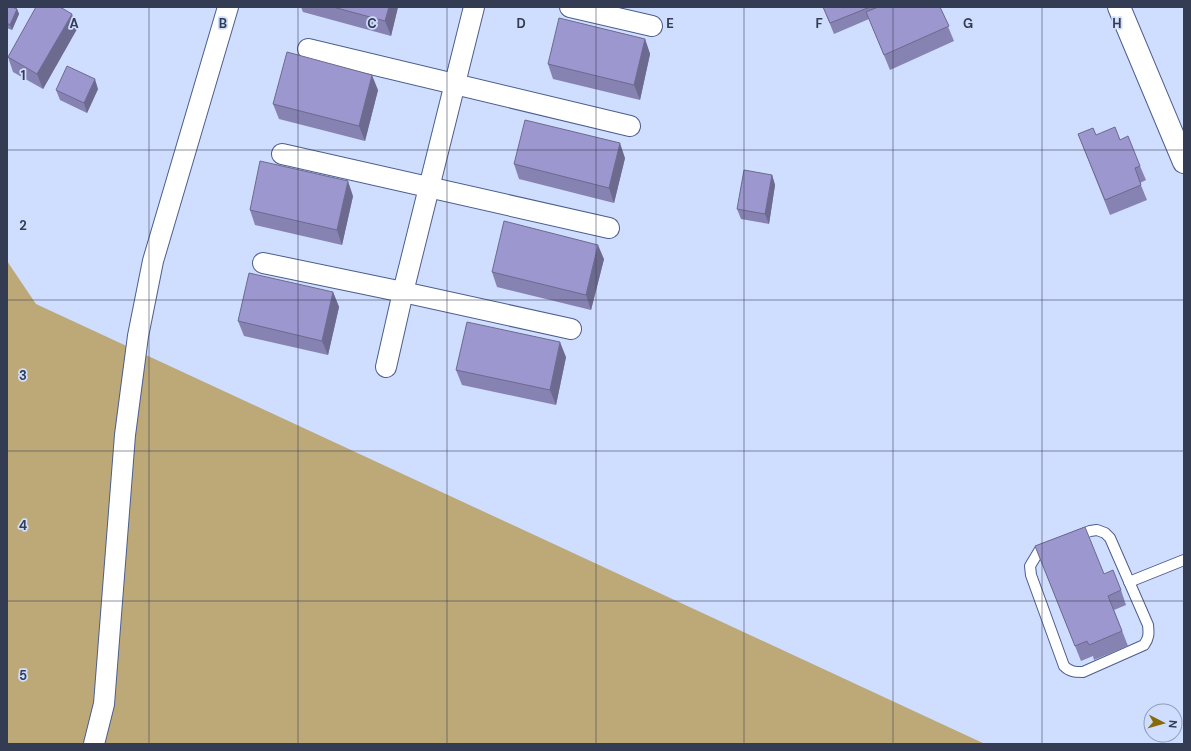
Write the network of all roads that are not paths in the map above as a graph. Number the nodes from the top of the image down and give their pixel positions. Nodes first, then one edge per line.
1 (228, 7) edge
2 (474, 7) edge
3 (570, 7) edge
4 (1120, 7) edge
5 (652, 26) dead end
6 (308, 49) dead end
7 (456, 84) junction
8 (630, 126) dead end
9 (282, 154) dead end
10 (1184, 162) edge
11 (429, 187) junction
12 (609, 228) dead end
13 (263, 263) dead end
14 (403, 292) junction
15 (571, 329) dead end
16 (386, 367) dead end
17 (1184, 560) edge
18 (1129, 582) junction
19 (94, 744) edge

1 - 19 street
2 - 7 street
3 - 5 street
4 - 10 main road
6 - 7 street
7 - 8 street
7 - 11 street
9 - 11 street
11 - 12 street
11 - 14 street
13 - 14 street
14 - 15 street
14 - 16 street
17 - 18 lane
18 - 18 lane

